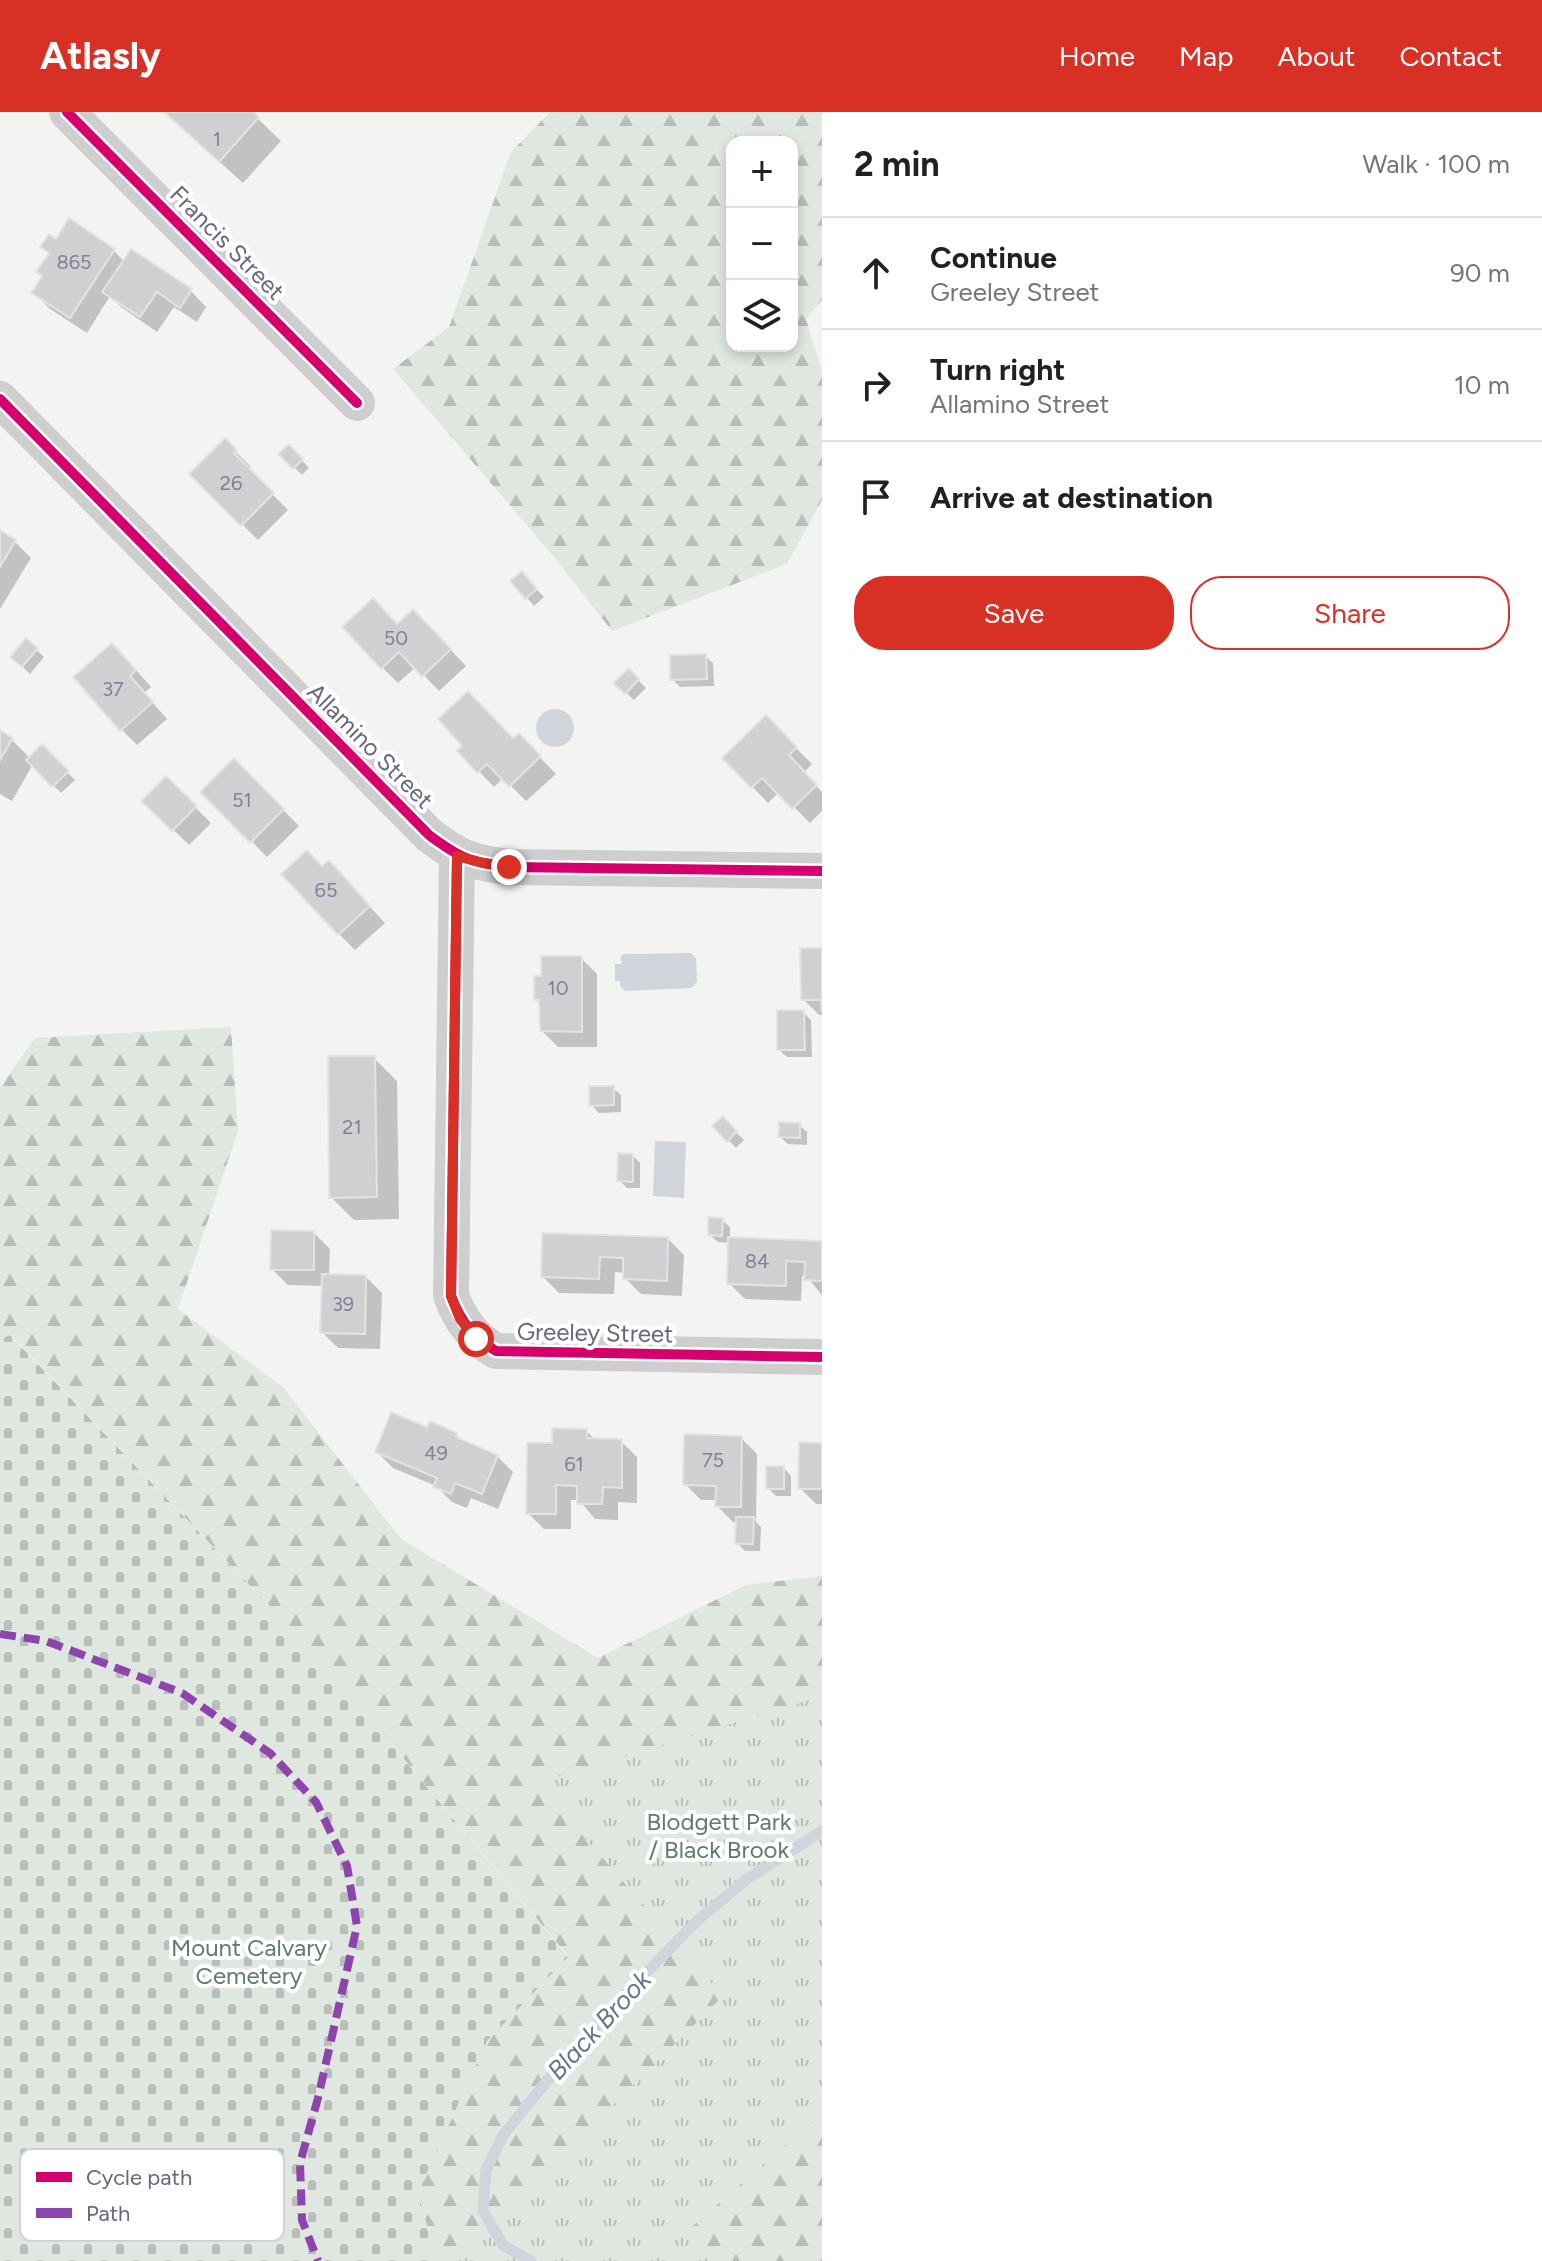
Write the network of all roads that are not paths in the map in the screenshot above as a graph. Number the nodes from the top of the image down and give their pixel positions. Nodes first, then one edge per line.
1 (67, 112) edge
2 (0, 399) edge
3 (357, 403) dead end
4 (457, 856) junction
5 (822, 871) edge
6 (822, 1357) edge

1 - 3 street, Francis Street
2 - 4 street, Allamino Street
4 - 5 street, Allamino Street
4 - 6 street, Greeley Street

